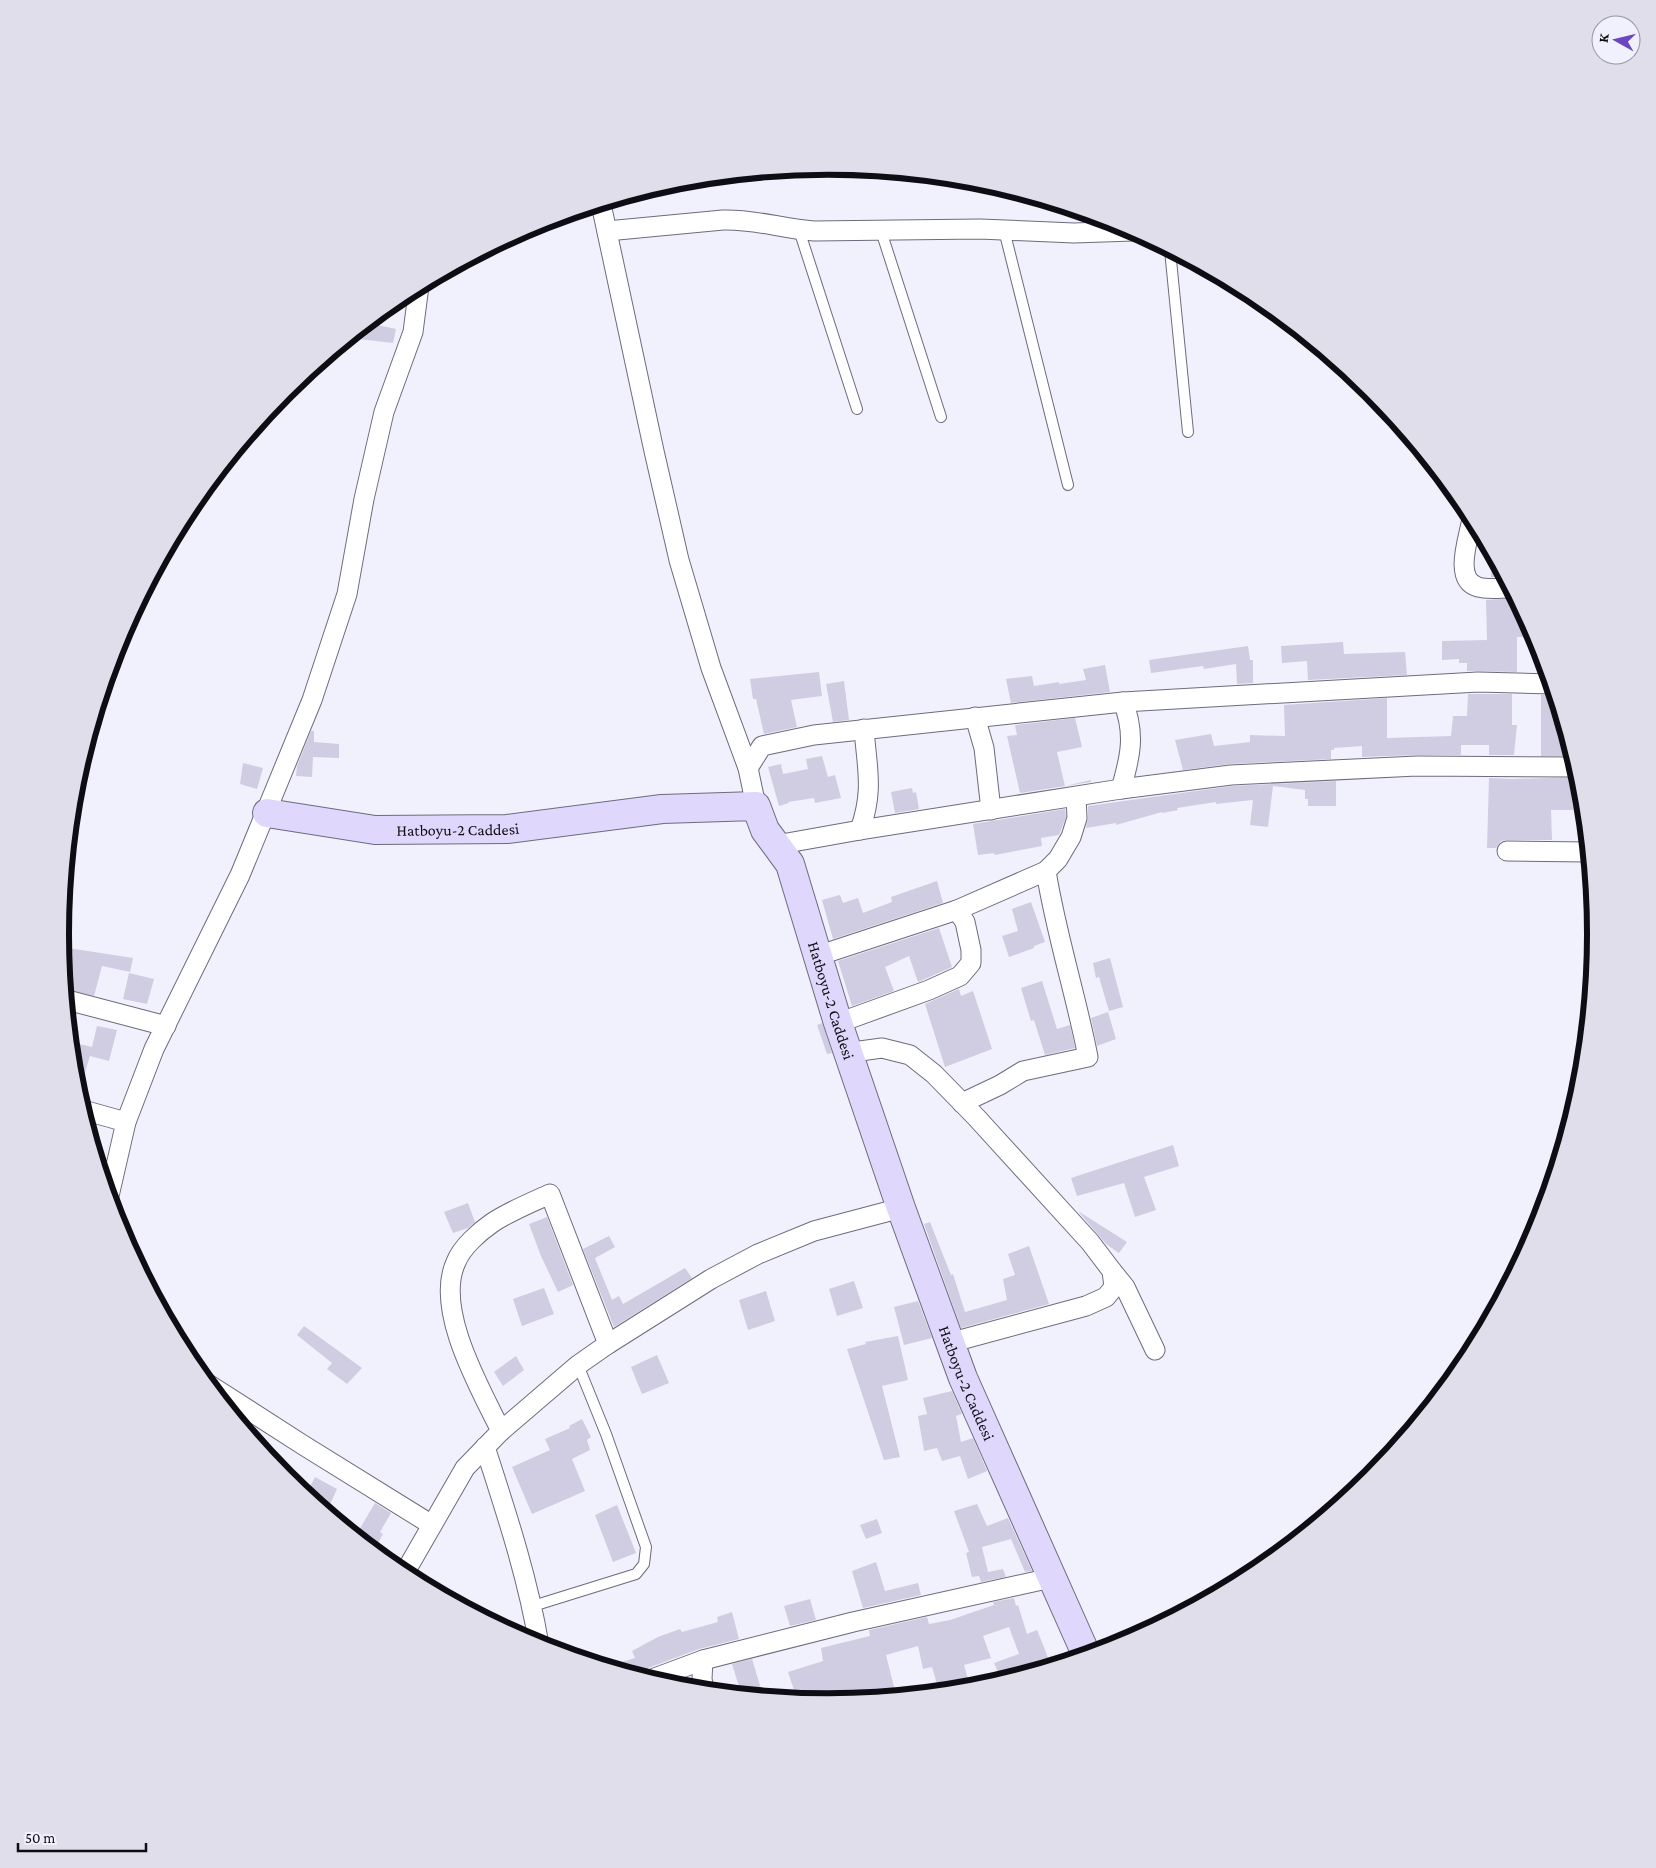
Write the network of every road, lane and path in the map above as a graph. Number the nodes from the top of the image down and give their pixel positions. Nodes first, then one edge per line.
1 (602, 210) edge
2 (800, 230) junction
3 (1004, 230) junction
4 (881, 231) junction
5 (1114, 231) edge
6 (607, 232) junction
7 (1171, 256) edge
8 (418, 295) edge
9 (857, 409) dead end
10 (942, 417) dead end
11 (1188, 432) dead end
12 (1068, 485) dead end
13 (1470, 529) edge
14 (1504, 588) edge
15 (1545, 684) edge
16 (1123, 702) junction
17 (975, 718) junction
18 (864, 729) junction
19 (1568, 767) edge
20 (748, 768) junction
21 (1121, 789) junction
22 (1076, 797) junction
23 (756, 806) junction
24 (991, 810) junction
25 (267, 813) junction
26 (860, 830) junction
27 (776, 845) junction
28 (1507, 850) dead end
29 (1583, 852) edge
30 (1046, 871) junction
31 (957, 910) junction
32 (817, 956) junction
33 (72, 1002) edge
34 (838, 1023) junction
35 (166, 1026) junction
36 (850, 1056) junction
37 (962, 1103) junction
38 (90, 1112) edge
39 (126, 1122) junction
40 (112, 1185) edge
41 (901, 1208) junction
42 (1112, 1271) junction
43 (949, 1343) junction
44 (608, 1344) junction
45 (1154, 1350) dead end
46 (578, 1365) junction
47 (225, 1395) edge
48 (501, 1431) junction
49 (485, 1448) junction
50 (432, 1525) junction
51 (408, 1566) edge
52 (1051, 1578) junction
53 (533, 1606) junction
54 (537, 1635) edge
55 (1084, 1649) edge
56 (703, 1660) junction
57 (663, 1675) edge
58 (703, 1683) edge

1 - 6 street
2 - 4 street
2 - 6 street
2 - 9 lane
3 - 4 street
3 - 5 street
3 - 12 lane
4 - 10 lane
6 - 20 street
7 - 11 lane
8 - 25 street
13 - 14 street
15 - 16 street
16 - 17 street
16 - 21 street
17 - 18 street
17 - 24 street
18 - 20 street
18 - 26 street
19 - 21 street
20 - 23 street
21 - 22 street
22 - 24 street
22 - 30 street
23 - 25 main road, Hatboyu-2 Caddesi
23 - 27 main road, Hatboyu-2 Caddesi
24 - 26 street
25 - 35 street
26 - 27 street
27 - 32 main road, Hatboyu-2 Caddesi
28 - 29 street
30 - 31 street
30 - 37 street
31 - 32 street
31 - 34 street
32 - 34 main road, Hatboyu-2 Caddesi
33 - 35 street
34 - 36 main road, Hatboyu-2 Caddesi
35 - 39 street
36 - 37 street
36 - 41 main road, Hatboyu-2 Caddesi
37 - 42 street
38 - 39 street
39 - 40 street
41 - 43 main road, Hatboyu-2 Caddesi
41 - 44 street
42 - 43 street
42 - 45 street
43 - 52 main road, Hatboyu-2 Caddesi
44 - 46 street
44 - 48 street
46 - 48 street
46 - 53 lane
47 - 50 street
48 - 49 street
49 - 50 street
49 - 53 street
50 - 51 street
52 - 55 main road, Hatboyu-2 Caddesi
52 - 56 street
53 - 54 street
56 - 57 street
56 - 58 street

